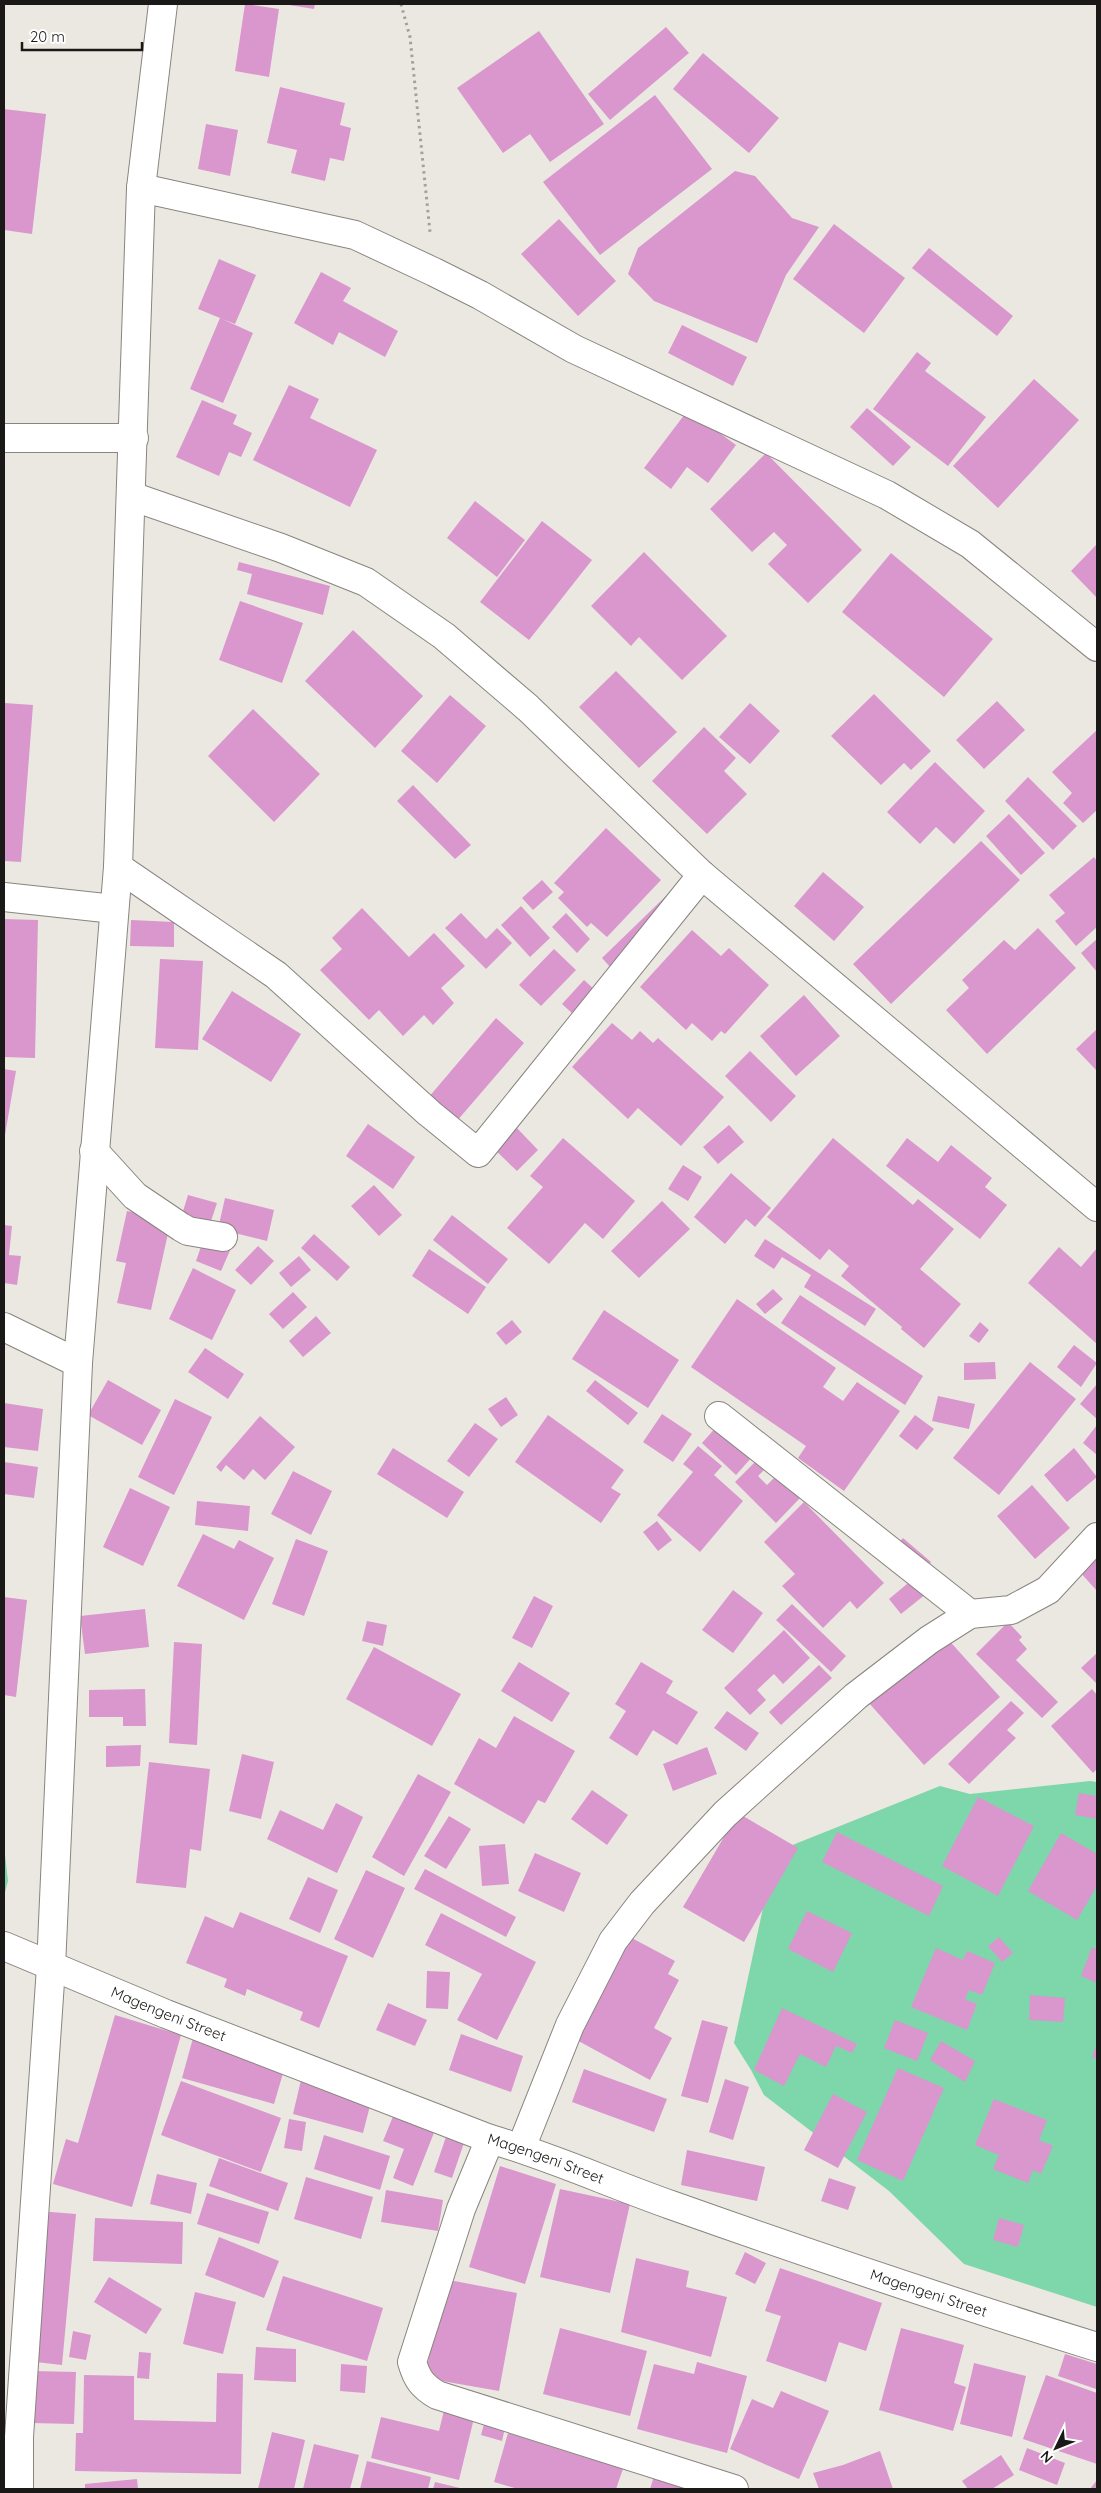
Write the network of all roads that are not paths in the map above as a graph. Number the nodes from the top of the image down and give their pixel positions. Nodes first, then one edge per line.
1 (163, 4) edge
2 (141, 188) junction
3 (4, 438) edge
4 (134, 438) junction
5 (130, 496) junction
6 (1097, 647) edge
7 (118, 867) junction
8 (702, 875) junction
9 (4, 897) edge
10 (114, 909) junction
11 (94, 1151) junction
12 (1097, 1207) edge
13 (223, 1237) dead end
14 (4, 1327) edge
15 (78, 1363) junction
16 (719, 1416) dead end
17 (1097, 1537) edge
18 (970, 1614) junction
19 (4, 1946) edge
20 (51, 1967) junction
21 (490, 2139) junction
22 (521, 2148) junction
23 (1097, 2347) edge
24 (19, 2489) edge
25 (734, 2489) edge

1 - 2 street
2 - 4 street
2 - 6 street
3 - 4 street
4 - 5 street
5 - 7 street
5 - 8 street
7 - 8 street
7 - 10 street
8 - 12 street
9 - 10 street
10 - 11 street
11 - 13 street
11 - 15 street
14 - 15 street
15 - 20 street
16 - 18 street
17 - 18 street
18 - 22 street
19 - 20 street, Magengeni Street
20 - 21 street, Magengeni Street
20 - 24 street
21 - 22 street, Magengeni Street
21 - 25 street
22 - 23 street, Magengeni Street

